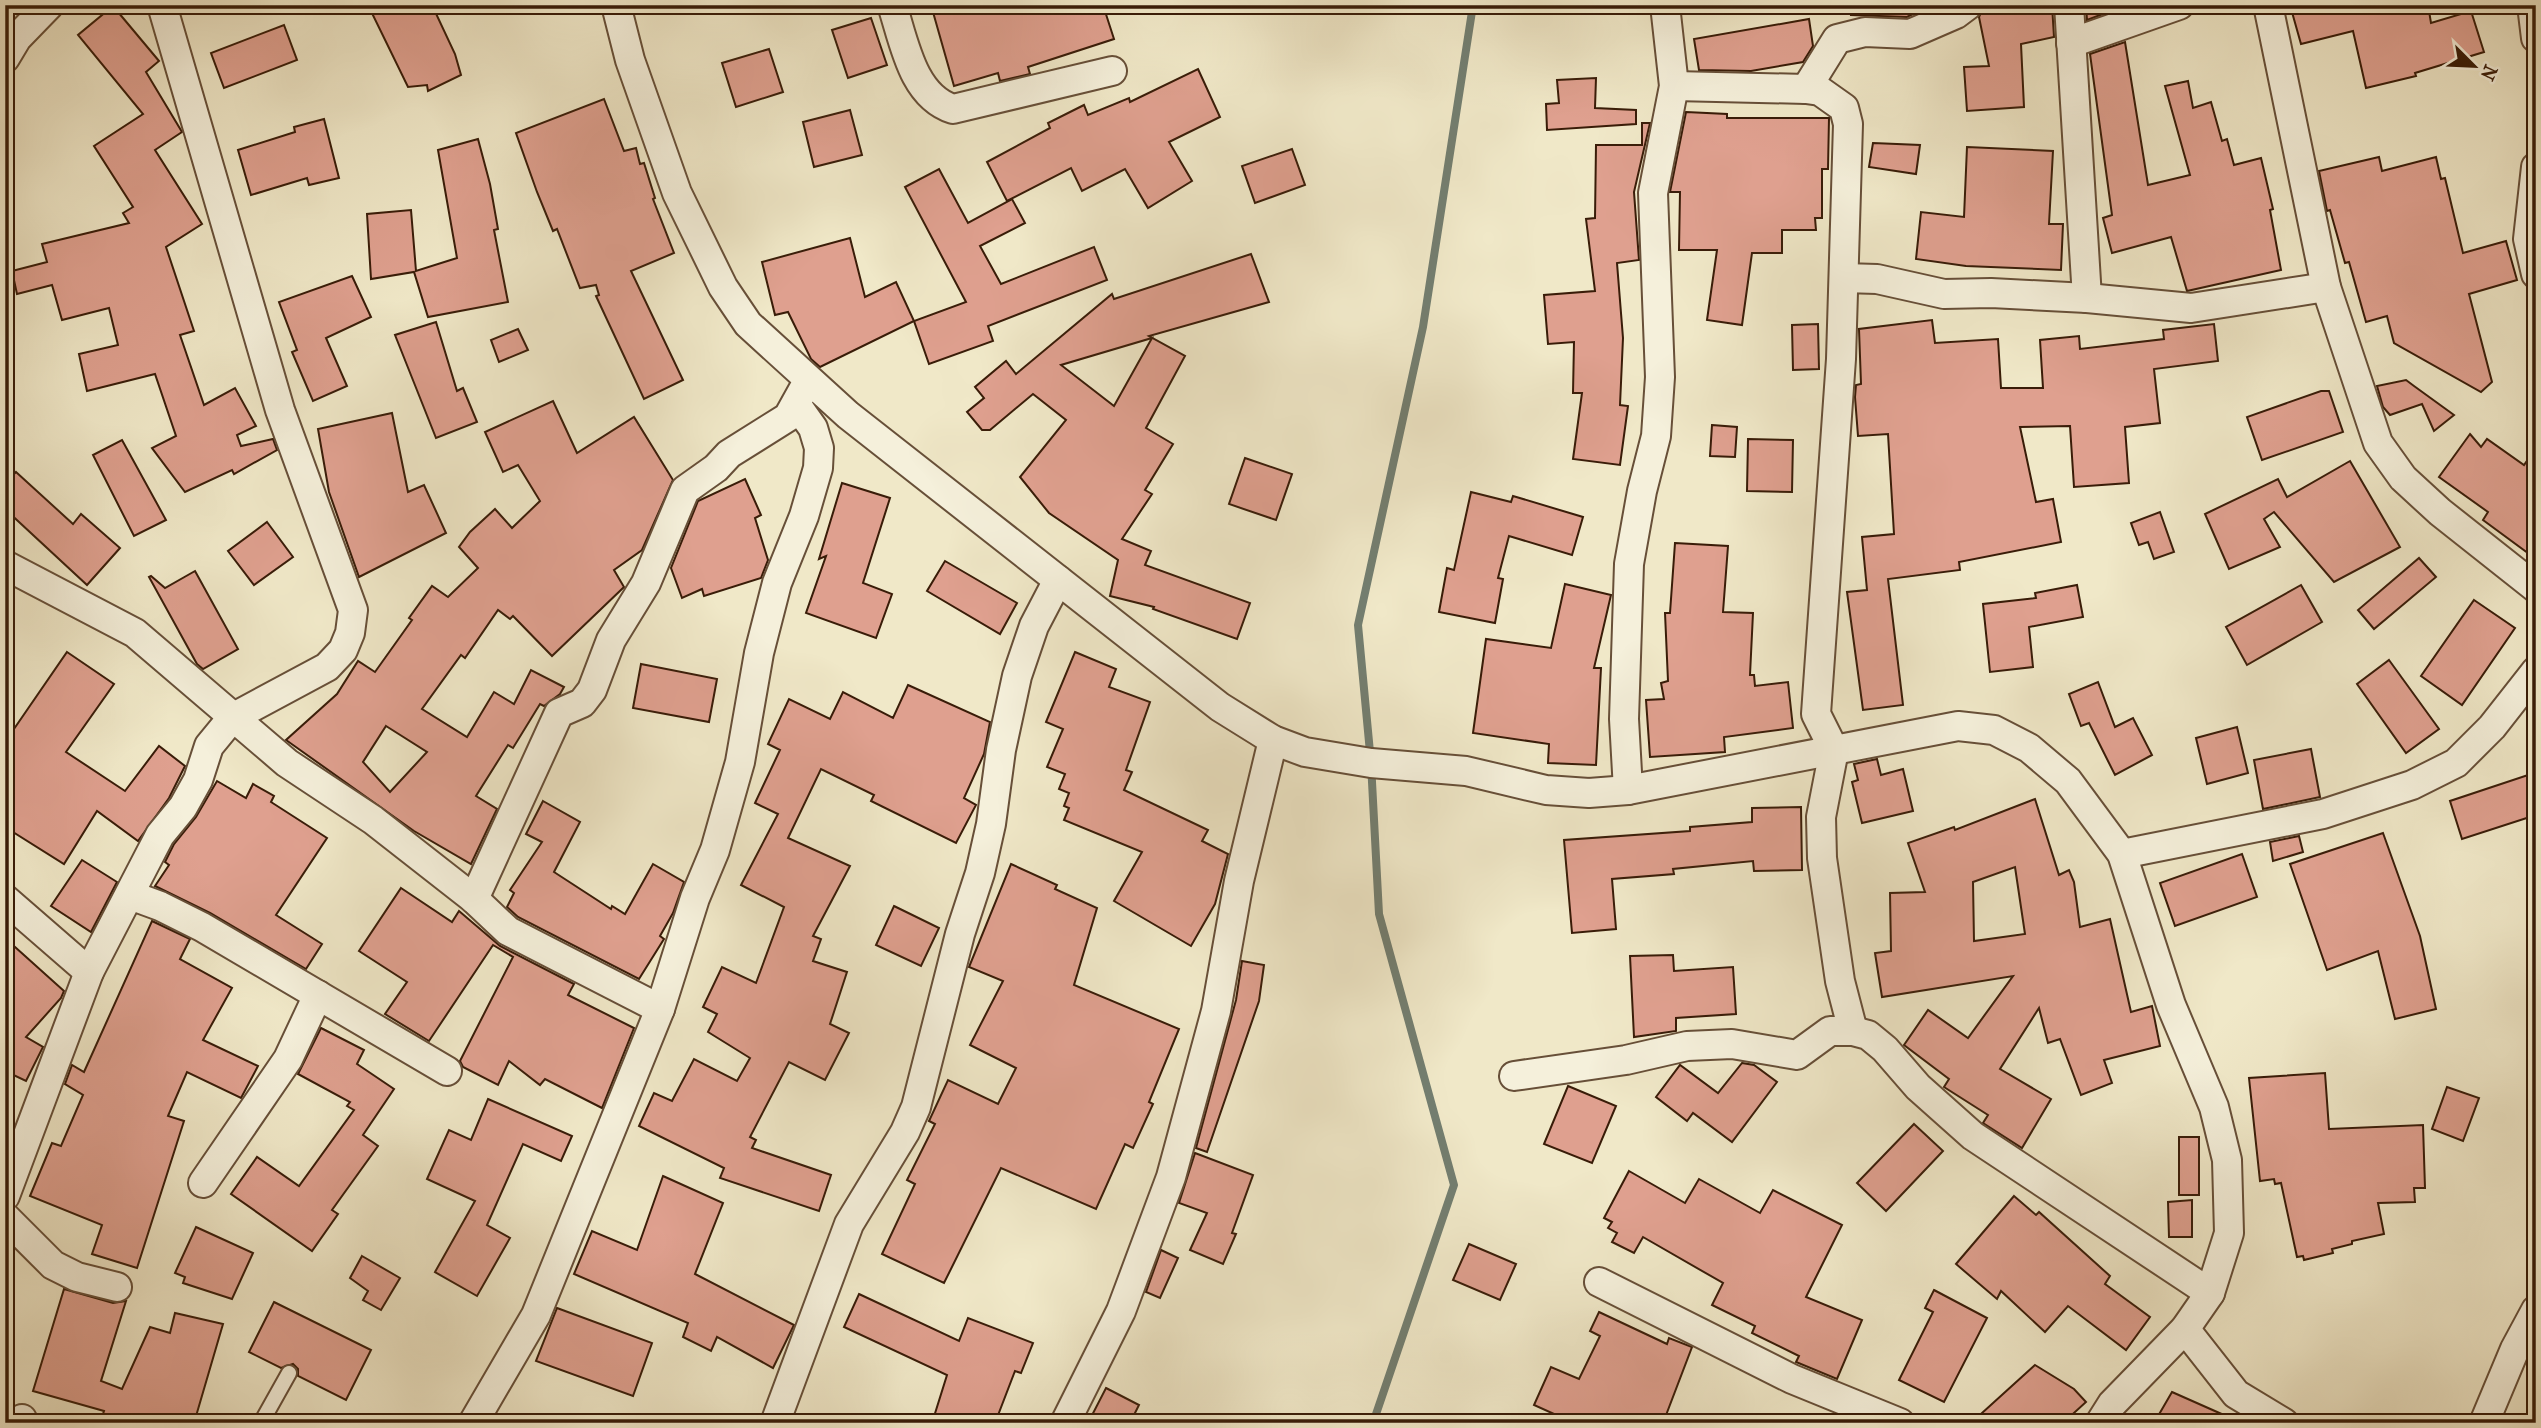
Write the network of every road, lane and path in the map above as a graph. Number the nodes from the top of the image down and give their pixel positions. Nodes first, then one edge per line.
1 (49, 5) edge
2 (162, 5) edge
3 (616, 5) edge
4 (892, 5) edge
5 (1665, 5) edge
6 (1968, 5) edge
7 (2069, 5) edge
8 (2179, 5) edge
9 (2268, 5) edge
10 (2532, 5) edge
11 (2536, 38) edge
12 (2071, 43) junction
13 (5, 58) edge
14 (1112, 71) dead end
15 (1674, 86) junction
16 (1806, 89) junction
17 (2536, 167) edge
18 (2536, 274) edge
19 (1844, 278) junction
20 (2326, 287) junction
21 (2087, 298) junction
22 (801, 392) junction
23 (5, 565) edge
24 (1058, 580) junction
25 (2536, 587) edge
26 (2536, 671) edge
27 (232, 718) junction
28 (1273, 740) junction
29 (1833, 750) junction
30 (1628, 790) junction
31 (2122, 854) junction
32 (130, 895) junction
33 (474, 899) junction
34 (5, 900) edge
35 (89, 972) junction
36 (318, 995) junction
37 (660, 1009) junction
38 (1853, 1031) junction
39 (447, 1071) dead end
40 (1514, 1076) dead end
41 (204, 1183) dead end
42 (5, 1196) edge
43 (5, 1217) edge
44 (1599, 1282) dead end
45 (117, 1287) dead end
46 (2210, 1293) junction
47 (2536, 1310) edge
48 (2185, 1329) junction
49 (289, 1373) dead end
50 (261, 1423) edge
51 (473, 1423) edge
52 (775, 1423) edge
53 (1065, 1423) edge
54 (1900, 1423) edge
55 (2100, 1423) edge
56 (2284, 1423) edge
57 (2484, 1423) edge

1 - 13 street
2 - 27 street
3 - 22 street
4 - 14 street
5 - 15 street
6 - 16 street
7 - 12 street
8 - 12 street
9 - 20 street
10 - 11 street
12 - 21 street
15 - 16 street
15 - 30 street
16 - 19 street
17 - 18 street
19 - 21 street
19 - 29 street
20 - 21 street
20 - 25 street
22 - 24 street
22 - 33 street
22 - 37 street
23 - 27 street
24 - 28 street
24 - 52 street
26 - 31 street
27 - 32 street
27 - 33 street
28 - 30 street
28 - 53 street
29 - 30 street
29 - 31 street
29 - 38 street
31 - 46 street
32 - 35 street
32 - 36 street
33 - 37 street
34 - 35 street
35 - 42 street
36 - 39 street
36 - 41 street
37 - 51 street
38 - 40 street
38 - 46 street
43 - 45 street
44 - 54 street
46 - 48 street
47 - 57 street
48 - 55 street
48 - 56 street
49 - 50 lane

